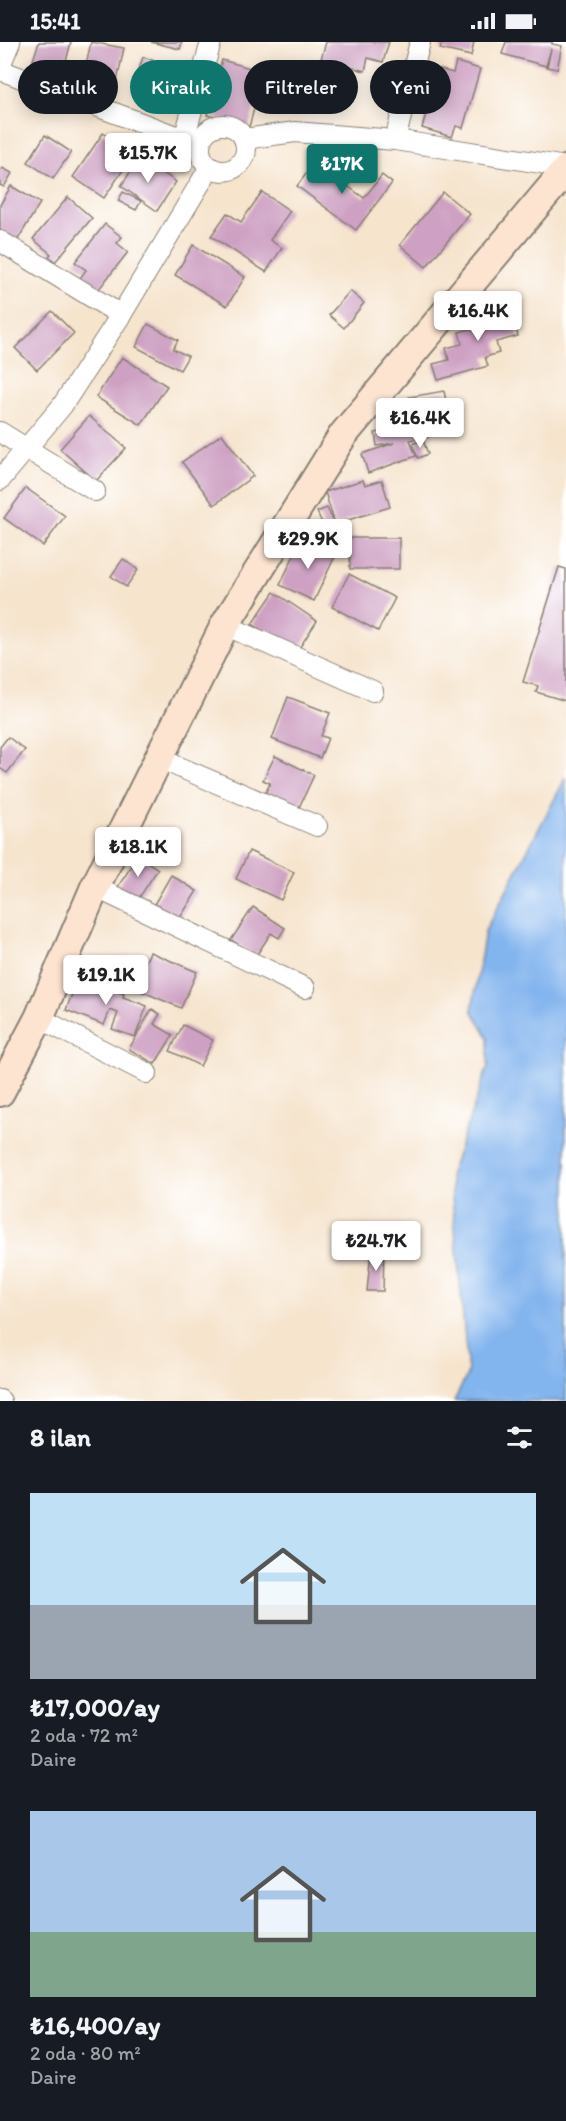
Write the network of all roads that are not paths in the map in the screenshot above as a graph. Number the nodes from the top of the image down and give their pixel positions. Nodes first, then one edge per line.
1 (10, 42) edge
2 (211, 42) edge
3 (420, 42) edge
4 (0, 68) edge
5 (244, 139) junction
6 (395, 140) junction
7 (192, 143) junction
8 (210, 167) junction
9 (566, 168) edge
10 (0, 241) edge
11 (121, 315) junction
12 (0, 432) edge
13 (27, 449) junction
14 (0, 480) edge
15 (96, 491) dead end
16 (225, 625) junction
17 (373, 691) dead end
18 (158, 758) junction
19 (317, 826) dead end
20 (95, 887) junction
21 (305, 988) dead end
22 (39, 1018) junction
23 (4, 1072) edge
24 (147, 1073) dead end

1 - 4 street
2 - 7 street
3 - 6 street
4 - 7 street
5 - 6 street
5 - 7 street
5 - 8 street
6 - 9 street
7 - 8 street
8 - 11 street
9 - 16 street
10 - 11 street
11 - 13 street
12 - 13 street
13 - 14 street
13 - 15 street
16 - 17 street
16 - 18 street
18 - 19 street
18 - 20 street
20 - 21 street
20 - 22 street
22 - 23 street
22 - 24 street

